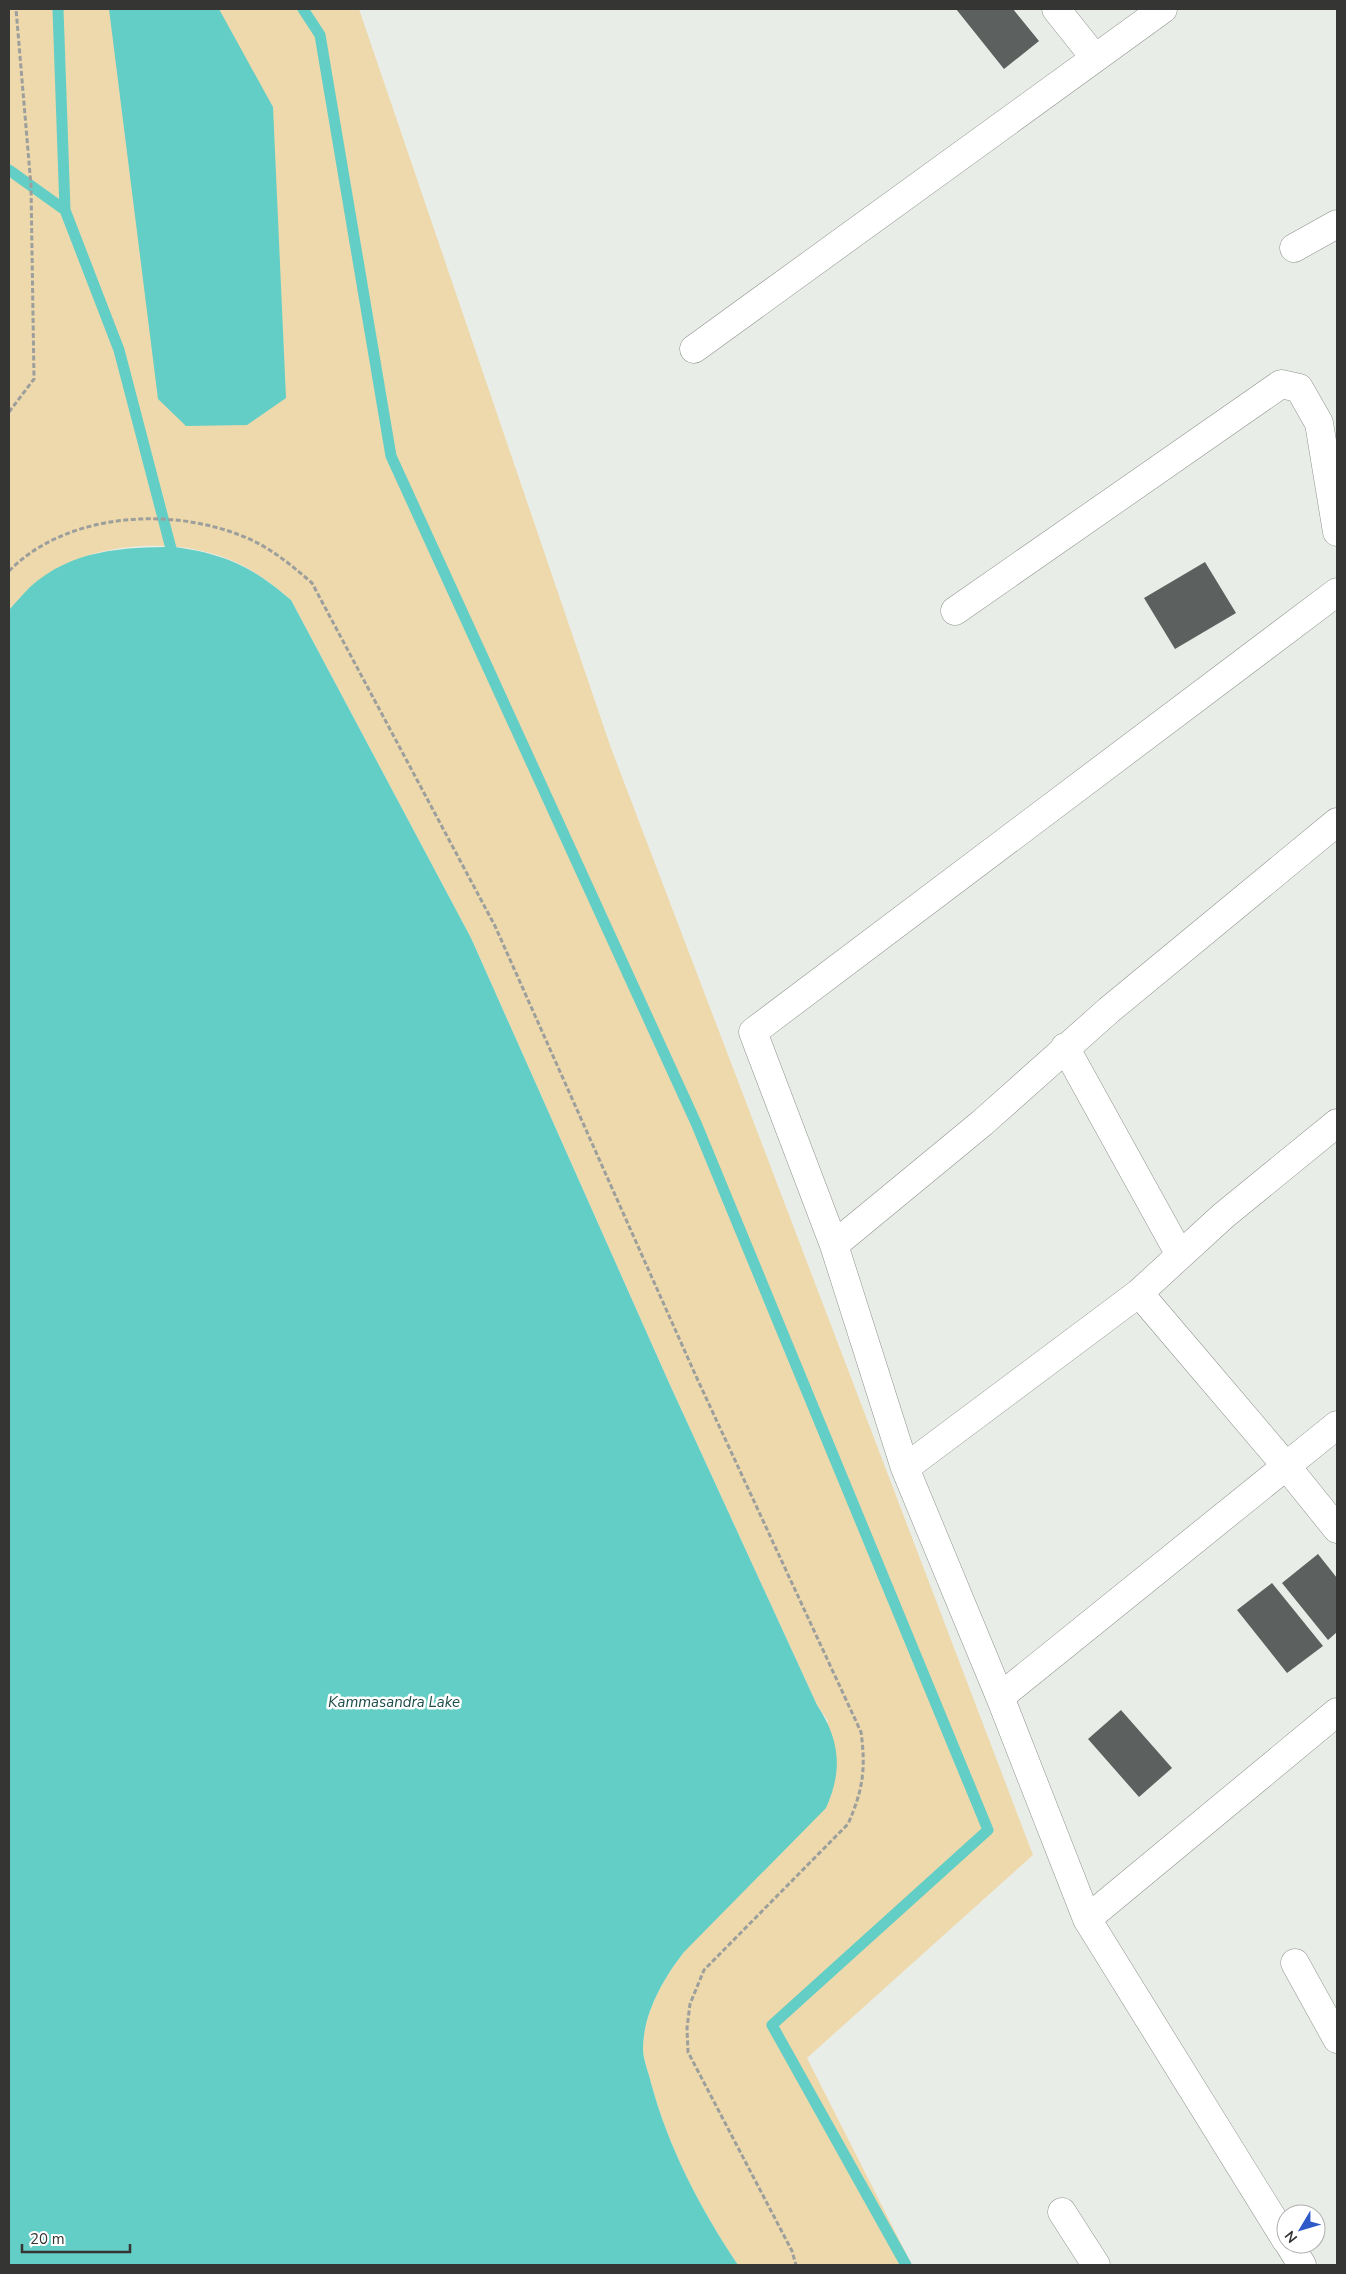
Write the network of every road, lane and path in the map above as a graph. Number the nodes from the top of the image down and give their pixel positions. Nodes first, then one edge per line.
1 (16, 9) edge
2 (1056, 9) edge
3 (1163, 9) edge
4 (1095, 58) junction
5 (1337, 224) edge
6 (1294, 248) dead end
7 (694, 349) dead end
8 (9, 412) edge
9 (1328, 418) edge
10 (1337, 532) edge
11 (9, 571) edge
12 (1337, 592) edge
13 (955, 611) dead end
14 (1337, 822) edge
15 (1066, 1048) junction
16 (1337, 1123) edge
17 (834, 1245) junction
18 (1180, 1255) junction
19 (1139, 1293) junction
20 (1337, 1425) edge
21 (1287, 1466) junction
22 (905, 1468) junction
23 (1337, 1529) edge
24 (1000, 1697) junction
25 (1337, 1712) edge
26 (1087, 1919) junction
27 (1295, 1963) dead end
28 (1337, 2039) edge
29 (1062, 2212) dead end
30 (1276, 2224) edge
31 (1295, 2254) edge
32 (796, 2265) edge
33 (1096, 2265) edge
34 (1302, 2265) edge

1 - 8 path
2 - 4 street
3 - 4 street
4 - 7 street
5 - 6 street
9 - 10 street
9 - 13 street
11 - 32 path
12 - 17 street
14 - 15 street
15 - 17 street
15 - 18 street
16 - 18 street
17 - 22 street
18 - 19 street
19 - 21 street
19 - 22 street
20 - 21 street
21 - 23 street
21 - 24 street
22 - 24 street
24 - 26 street
25 - 26 street
26 - 30 street
27 - 28 street
29 - 33 street
31 - 34 street

